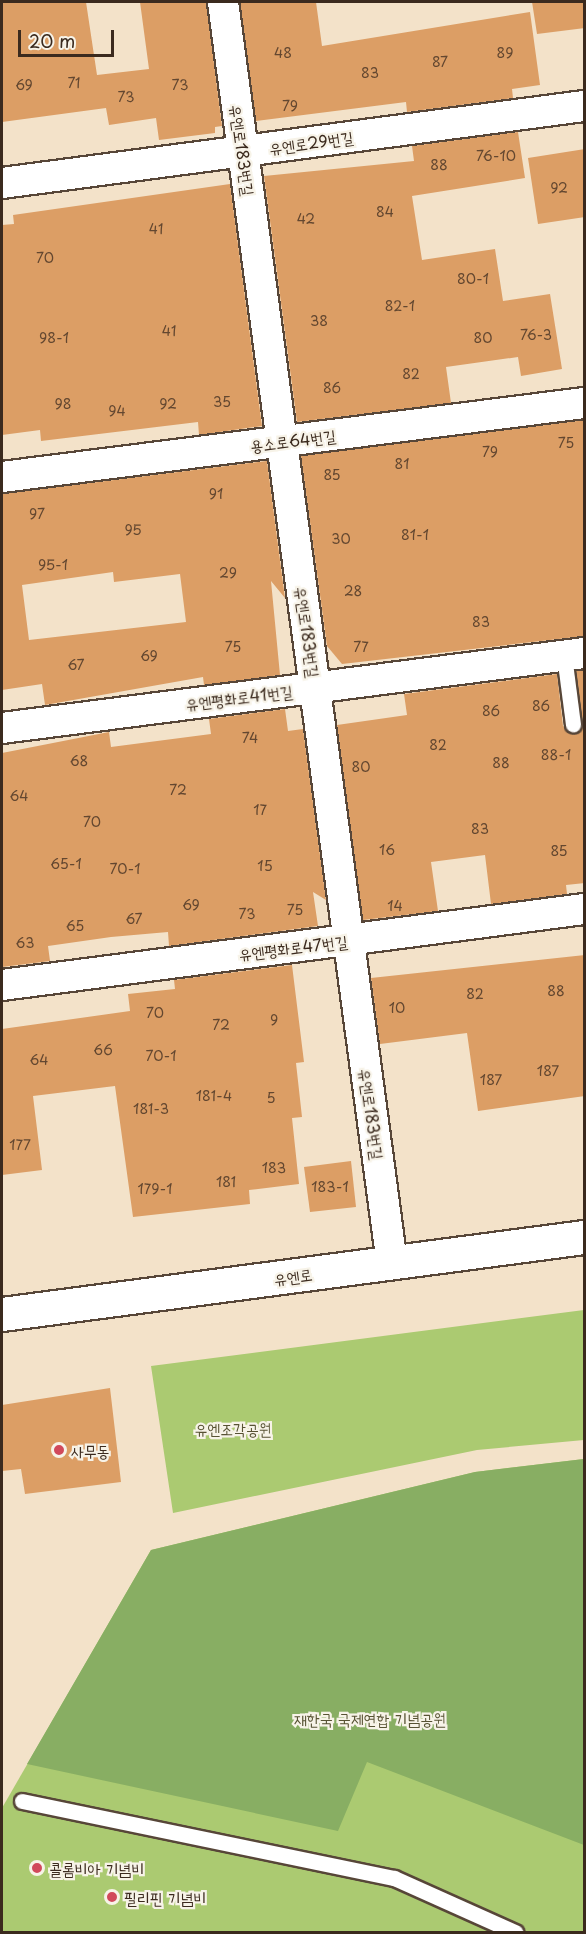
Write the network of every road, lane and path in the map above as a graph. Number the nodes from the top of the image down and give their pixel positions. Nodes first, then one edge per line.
1 (222, 2) edge
2 (585, 106) edge
3 (243, 151) junction
4 (2, 183) edge
5 (585, 403) edge
6 (282, 442) junction
7 (2, 477) edge
8 (574, 654) edge
9 (315, 688) junction
10 (573, 724) dead end
11 (2, 728) edge
12 (585, 909) edge
13 (349, 940) junction
14 (2, 985) edge
15 (585, 1237) edge
16 (392, 1263) junction
17 (2, 1314) edge
18 (22, 1801) dead end
19 (515, 1932) edge

1 - 3 street, 유엔로183번길
2 - 3 street, 유엔로29번길
3 - 4 street, 유엔로29번길
3 - 6 street, 유엔로183번길
5 - 6 street, 용소로64번길
6 - 7 street, 용소로64번길
6 - 9 street, 유엔로183번길
8 - 9 street, 유엔평화로41번길
8 - 10 lane
9 - 11 street, 유엔평화로41번길
9 - 13 street, 유엔로183번길
12 - 13 street, 유엔평화로47번길
13 - 14 street, 유엔평화로47번길
13 - 16 street, 유엔로183번길
15 - 16 main road, 유엔로
16 - 17 main road, 유엔로
18 - 19 lane

